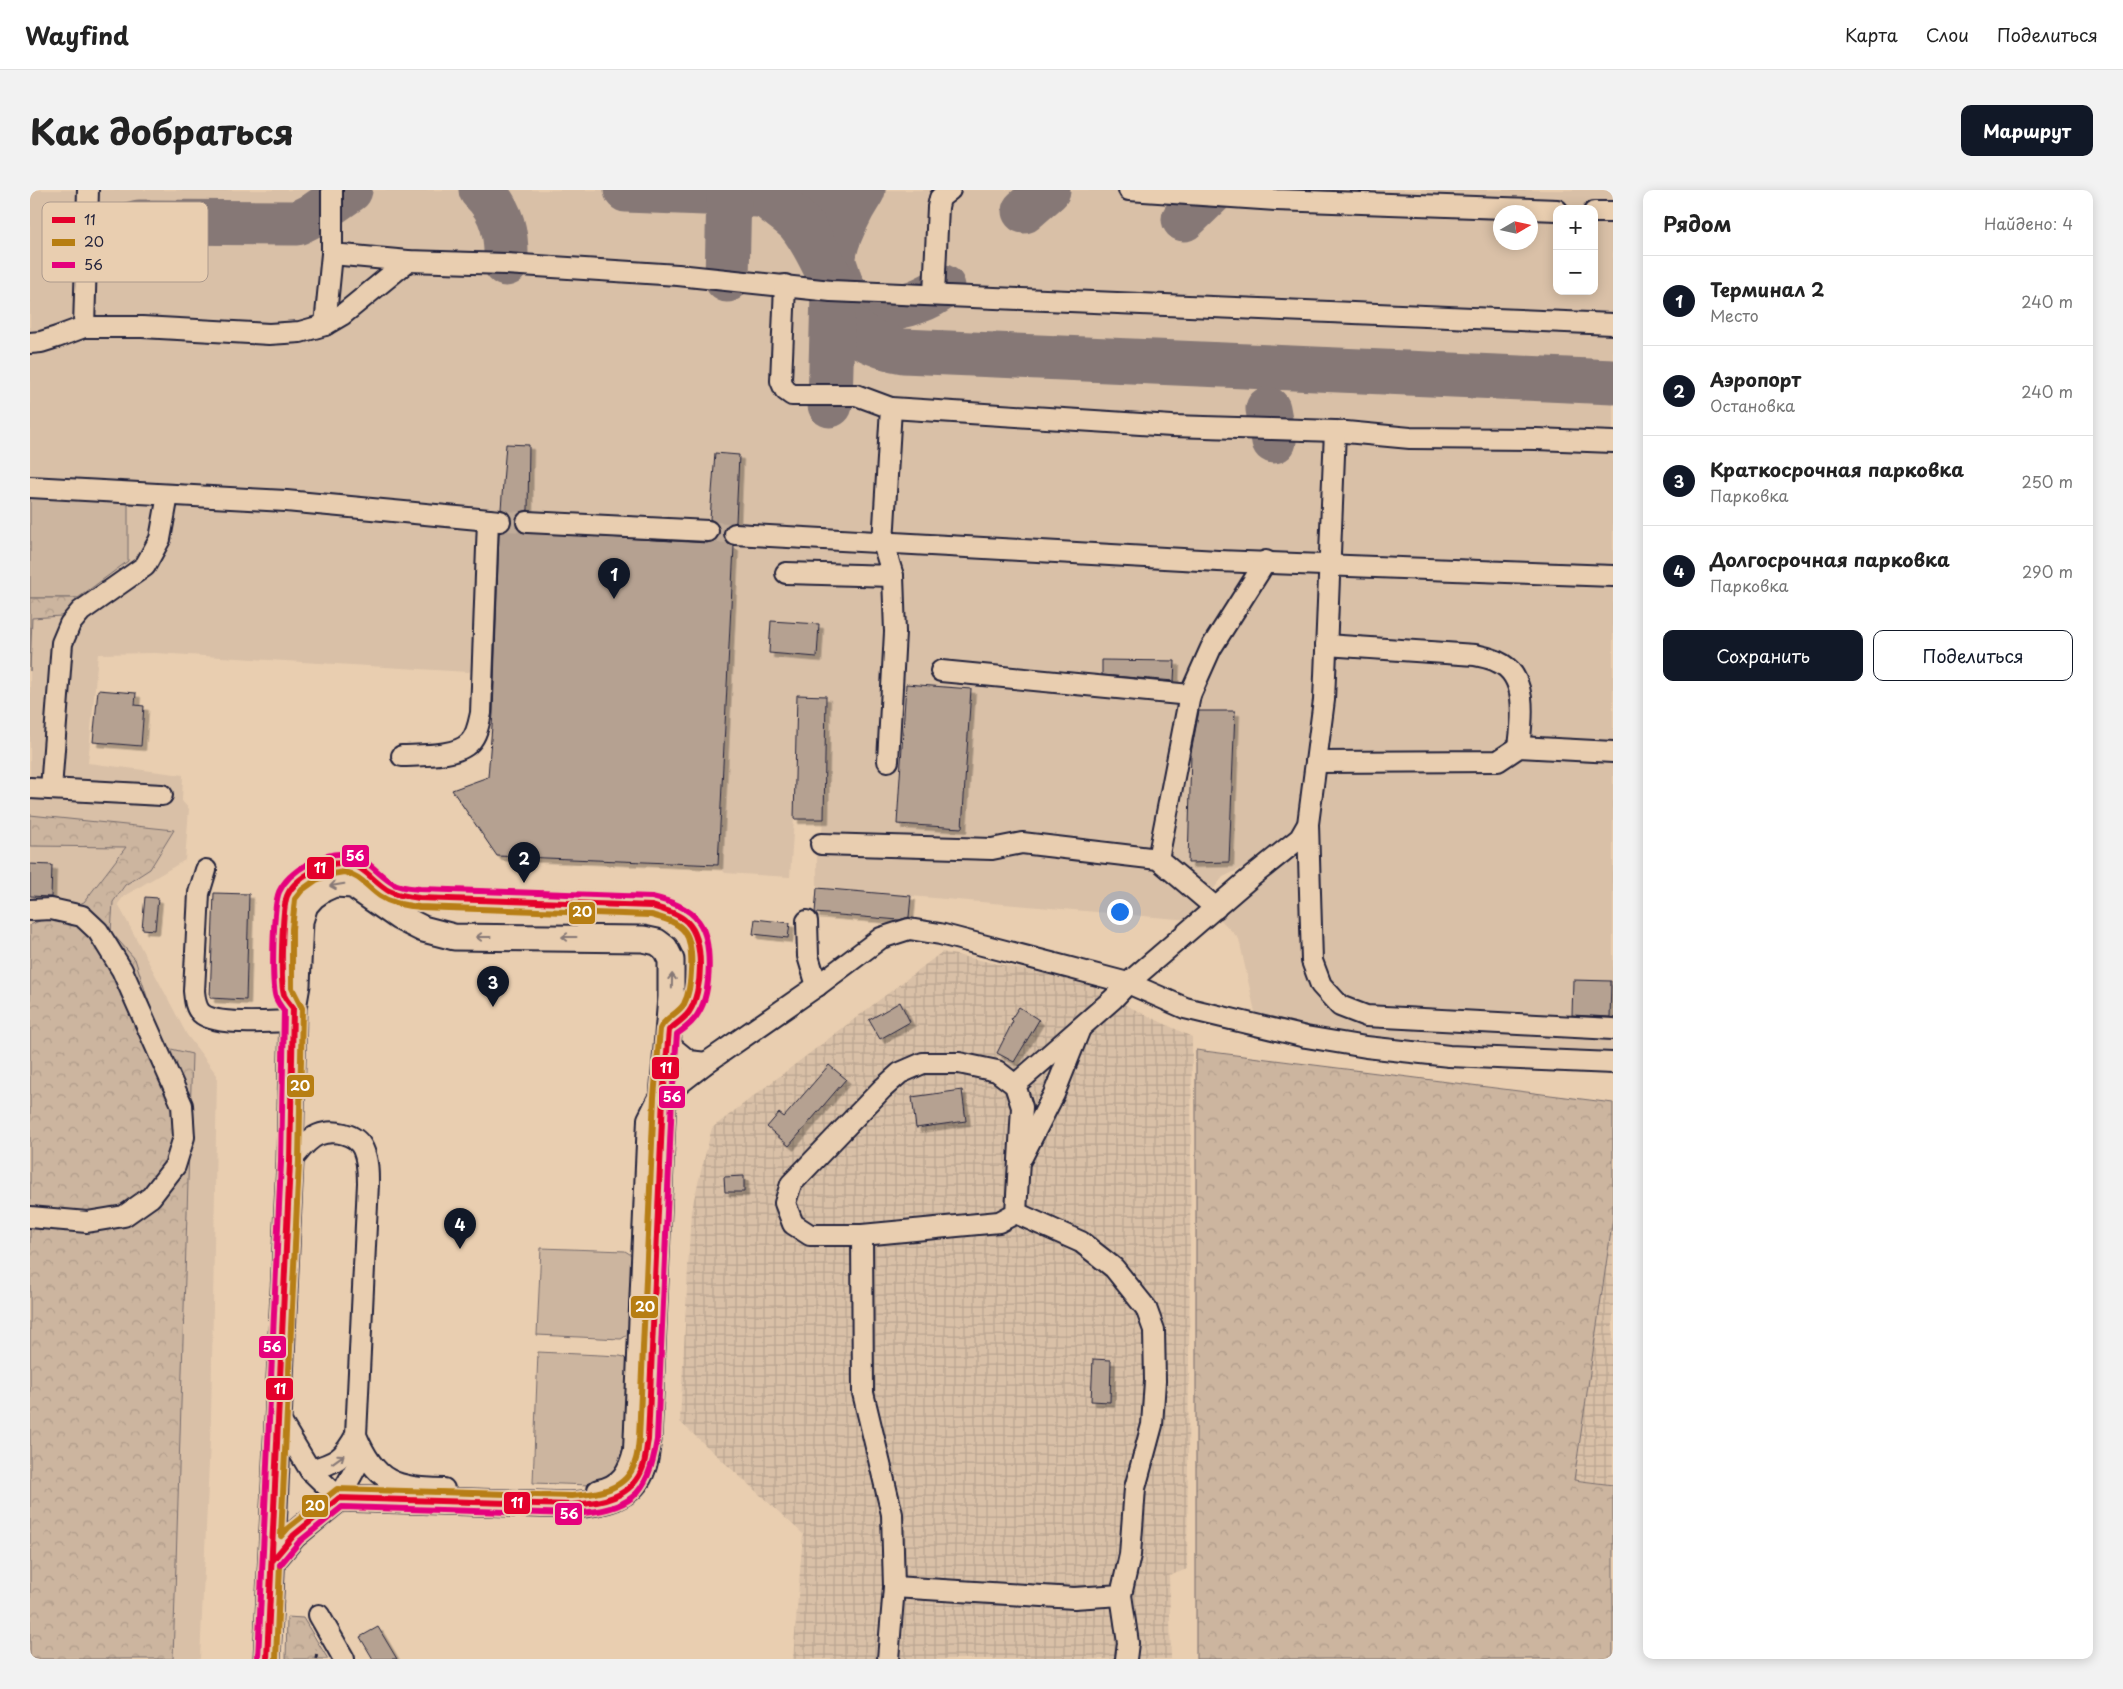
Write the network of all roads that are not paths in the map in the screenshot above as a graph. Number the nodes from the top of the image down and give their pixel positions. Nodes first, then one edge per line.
1 (332, 190) edge
2 (950, 190) edge
3 (1129, 190) edge
4 (1553, 210) edge
5 (1598, 212) edge
6 (1613, 212) edge
7 (332, 254) junction
8 (408, 261) junction
9 (85, 282) edge
10 (785, 285) junction
11 (934, 294) junction
12 (1613, 324) edge
13 (325, 325) junction
14 (84, 327) junction
15 (30, 343) edge
16 (891, 408) junction
17 (1335, 430) junction
18 (1613, 442) edge
19 (30, 487) edge
20 (168, 495) junction
21 (527, 522) tunnel mouth
22 (708, 531) tunnel mouth
23 (735, 534) tunnel mouth
24 (883, 543) junction
25 (1266, 562) junction
26 (1330, 564) junction
27 (786, 573) dead end
28 (893, 576) junction
29 (1613, 576) edge
30 (1326, 644) junction
31 (941, 671) dead end
32 (1190, 695) junction
33 (1519, 747) junction
34 (1613, 752) edge
35 (402, 756) dead end
36 (888, 761) dead end
37 (1316, 762) junction
38 (30, 788) edge
39 (51, 789) junction
40 (162, 795) dead end
41 (1308, 824) junction
42 (821, 844) dead end
43 (1158, 860) junction
44 (206, 870) dead end
45 (1216, 908) junction
46 (30, 910) edge
47 (807, 921) dead end
48 (1128, 983) junction
49 (817, 986) junction
50 (293, 1015) junction
51 (1080, 1027) junction
52 (1613, 1029) edge
53 (668, 1036) junction
54 (706, 1063) junction
55 (1613, 1063) edge
56 (1014, 1085) junction
57 (663, 1097) junction
58 (290, 1162) junction
59 (1019, 1162) junction
60 (1016, 1214) junction
61 (30, 1217) edge
62 (862, 1235) junction
63 (278, 1418) junction
64 (360, 1444) junction
65 (310, 1470) junction
66 (339, 1498) junction
67 (272, 1560) junction
68 (894, 1587) junction
69 (1121, 1595) junction
70 (319, 1615) dead end
71 (267, 1659) edge
72 (344, 1659) edge
73 (888, 1659) edge
74 (1126, 1659) edge

1 - 7 street
2 - 11 street
3 - 4 street
5 - 6 street
7 - 8 street
7 - 13 street
8 - 10 street
8 - 13 street
9 - 14 street
10 - 11 street
10 - 16 street
11 - 12 street
13 - 14 street
14 - 15 street
16 - 17 street
16 - 24 street
17 - 18 street
17 - 26 street
19 - 20 street
20 - 35 street
20 - 39 street
21 - 22 street
23 - 24 street
24 - 25 street
24 - 28 street
25 - 26 street
25 - 32 street
26 - 29 street
26 - 30 street
27 - 28 street
28 - 36 street
30 - 33 street
30 - 37 street
31 - 32 street
32 - 43 street
33 - 34 street
33 - 37 street
37 - 41 street
38 - 39 street
39 - 40 street
41 - 45 street
41 - 52 street
42 - 43 street
43 - 45 street
44 - 50 street
45 - 48 street
46 - 61 street
47 - 49 street
48 - 49 street
48 - 51 street
48 - 55 street
49 - 54 street
53 -> 50 main road
50 - 53 street
50 - 58 main road
51 - 56 street
51 - 59 street
53 - 54 street
53 - 57 main road
54 - 57 street
56 - 59 street
56 - 62 street
57 - 64 street
57 - 66 main road
58 - 63 main road
58 - 64 street
59 - 60 street
60 - 62 street
60 - 69 street
62 - 68 street
63 - 65 street
63 - 67 main road
65 -> 64 street
64 - 66 street
65 - 66 street
66 - 67 main road
67 - 71 main road
68 - 69 street
68 - 73 street
69 - 74 street
70 - 72 street

